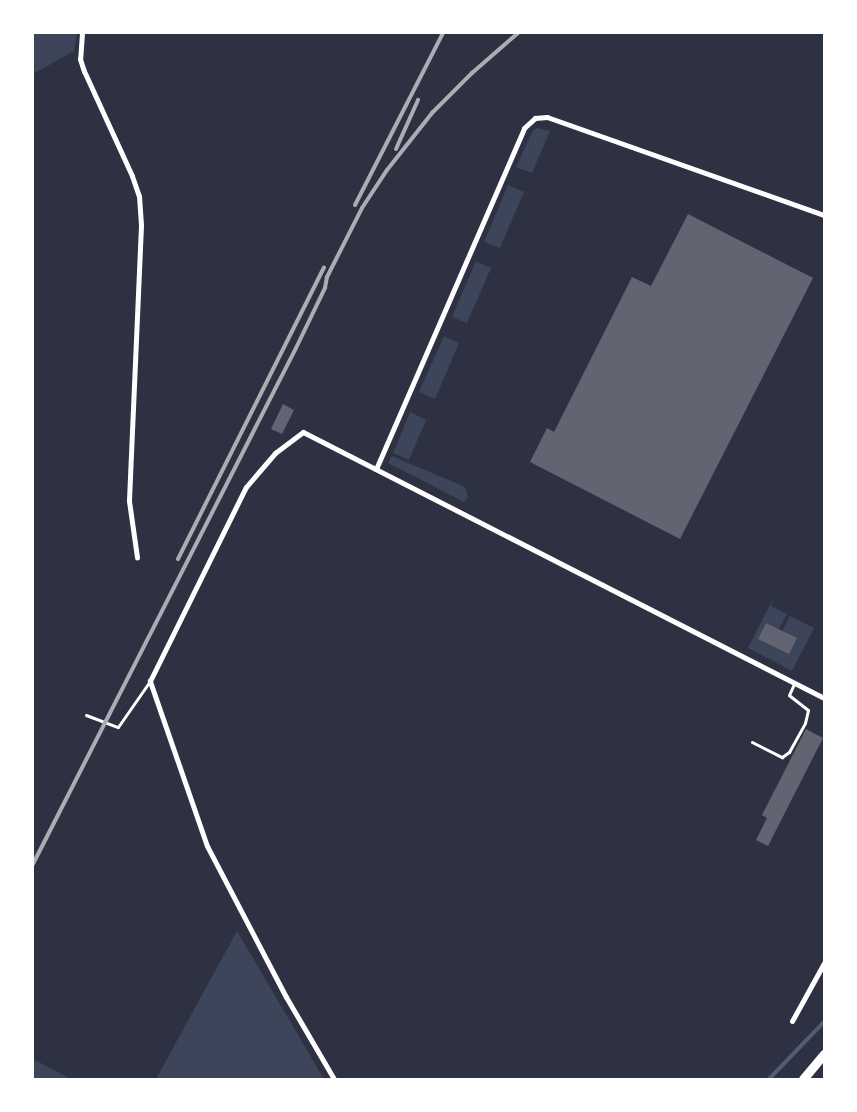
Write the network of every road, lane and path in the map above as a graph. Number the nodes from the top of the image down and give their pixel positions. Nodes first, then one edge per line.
1 (82, 33) edge
2 (824, 215) edge
3 (376, 469) junction
4 (137, 557) dead end
5 (150, 681) junction
6 (795, 683) junction
7 (824, 698) edge
8 (86, 715) dead end
9 (752, 742) dead end
10 (824, 963) edge
11 (792, 1021) dead end
12 (824, 1054) edge
13 (334, 1079) edge
14 (803, 1079) edge

1 - 4 street
2 - 3 street
3 - 5 street
3 - 6 street
5 - 8 lane
5 - 13 street
6 - 7 street
6 - 9 lane
10 - 11 street
12 - 14 highway

